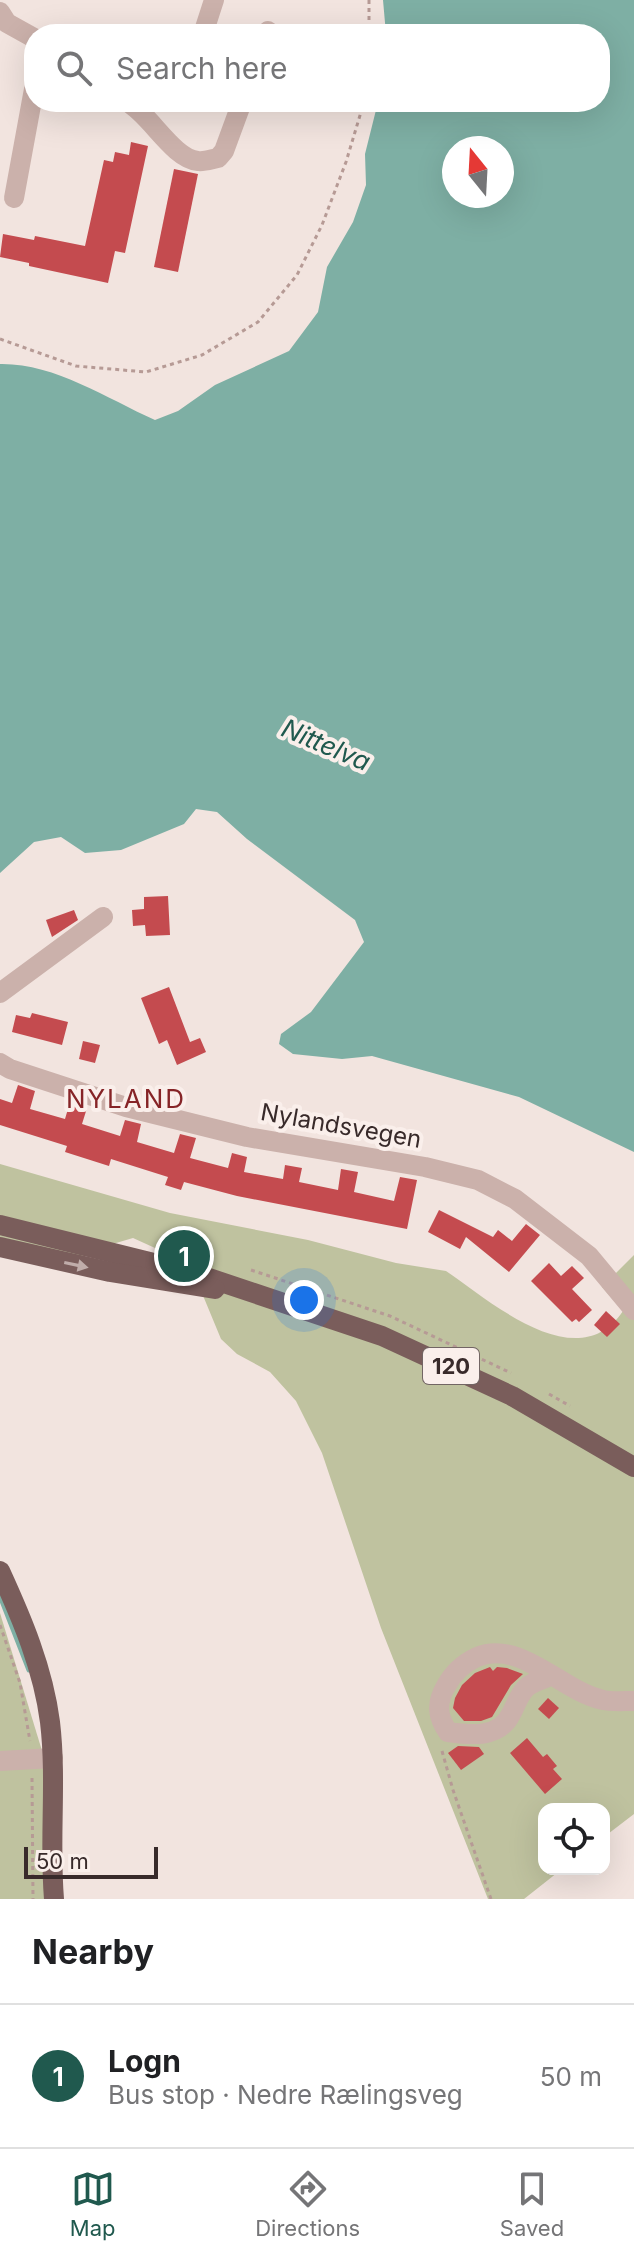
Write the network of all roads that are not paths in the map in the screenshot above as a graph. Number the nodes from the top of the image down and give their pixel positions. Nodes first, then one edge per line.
1 (214, 0) edge
2 (2, 17) edge
3 (206, 24) edge
4 (24, 31) edge
5 (30, 112) edge
6 (145, 112) edge
7 (238, 112) edge
8 (14, 198) dead end
9 (103, 917) dead end
10 (0, 993) edge
11 (0, 1063) edge
12 (0, 1225) edge
13 (0, 1247) edge
14 (254, 1294) junction
15 (634, 1310) edge
16 (634, 1467) edge
17 (0, 1571) edge
18 (551, 1676) junction
19 (634, 1701) edge
20 (53, 1758) junction
21 (0, 1761) edge
22 (54, 1899) edge

1 - 3 street
2 - 4 street
5 - 8 street
6 - 7 street
9 - 10 street
11 - 15 street, Nylandsvegen
12 - 14 main road, 120
13 -> 14 main road, 120
14 - 16 main road, 120
17 - 20 main road
18 - 18 street
18 - 19 street
20 - 21 street
20 - 22 main road

